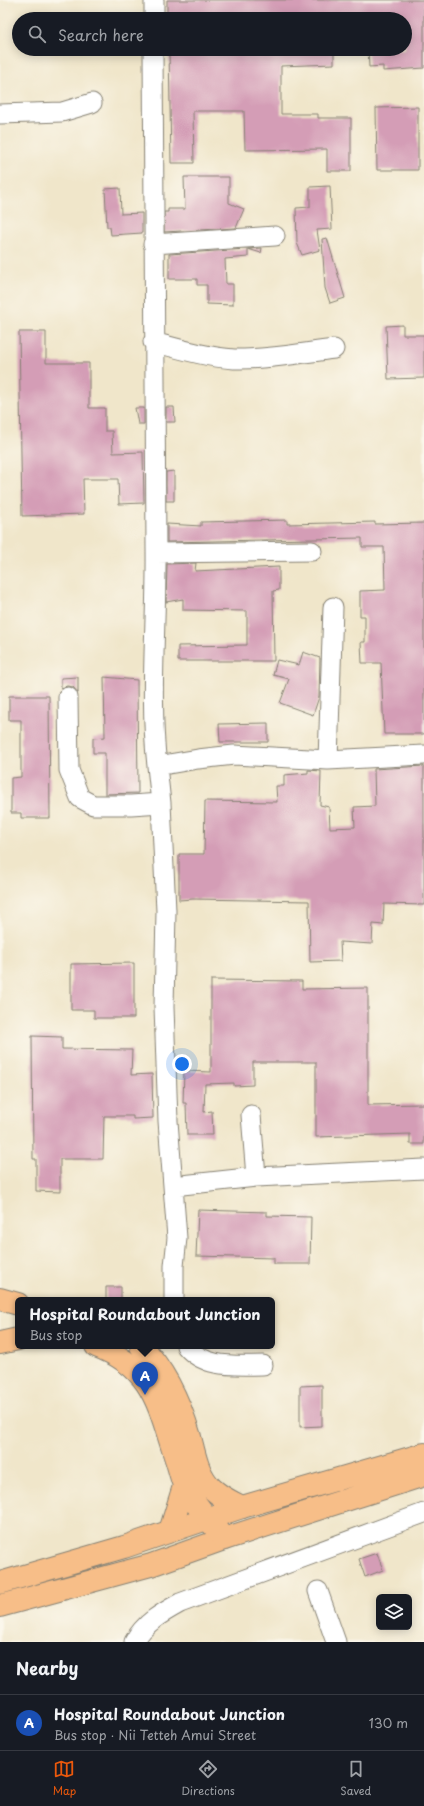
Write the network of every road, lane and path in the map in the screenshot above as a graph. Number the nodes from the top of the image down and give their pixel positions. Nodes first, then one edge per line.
1 (154, 0) edge
2 (154, 12) edge
3 (154, 56) edge
4 (92, 103) dead end
5 (0, 114) edge
6 (275, 236) dead end
7 (153, 244) junction
8 (153, 342) junction
9 (334, 349) dead end
10 (312, 551) dead end
11 (156, 554) junction
12 (333, 607) dead end
13 (68, 697) dead end
14 (424, 755) edge
15 (328, 760) junction
16 (157, 766) junction
17 (161, 803) junction
18 (251, 1115) dead end
19 (424, 1169) edge
20 (256, 1177) junction
21 (173, 1186) junction
22 (174, 1297) edge
23 (0, 1299) edge
24 (15, 1303) edge
25 (15, 1340) edge
26 (0, 1343) edge
27 (102, 1349) edge
28 (144, 1349) edge
29 (188, 1349) edge
30 (262, 1365) dead end
31 (424, 1454) edge
32 (424, 1475) edge
33 (184, 1486) junction
34 (242, 1507) junction
35 (424, 1513) edge
36 (209, 1519) junction
37 (170, 1531) junction
38 (224, 1539) junction
39 (0, 1583) edge
40 (318, 1591) dead end
41 (0, 1606) edge
42 (134, 1642) edge
43 (336, 1642) edge

1 - 2 street
3 - 7 street
4 - 5 street
6 - 7 street
7 - 8 street
8 - 9 street
8 - 11 street
10 - 11 street
11 - 16 street
12 - 15 street
13 - 17 street
14 - 15 street
15 - 16 street
16 - 17 street
17 - 21 street
18 - 20 street
19 - 20 street
20 - 21 street
21 - 22 street
23 - 24 main road
25 - 26 main road
27 - 33 main road
28 - 34 main road
29 - 30 street
31 - 34 main road
32 - 38 main road
33 - 36 main road
33 - 37 main road
34 - 36 main road
35 - 42 street
36 - 37 main road
36 - 38 main road
37 - 39 main road
38 - 41 main road
40 - 43 street

